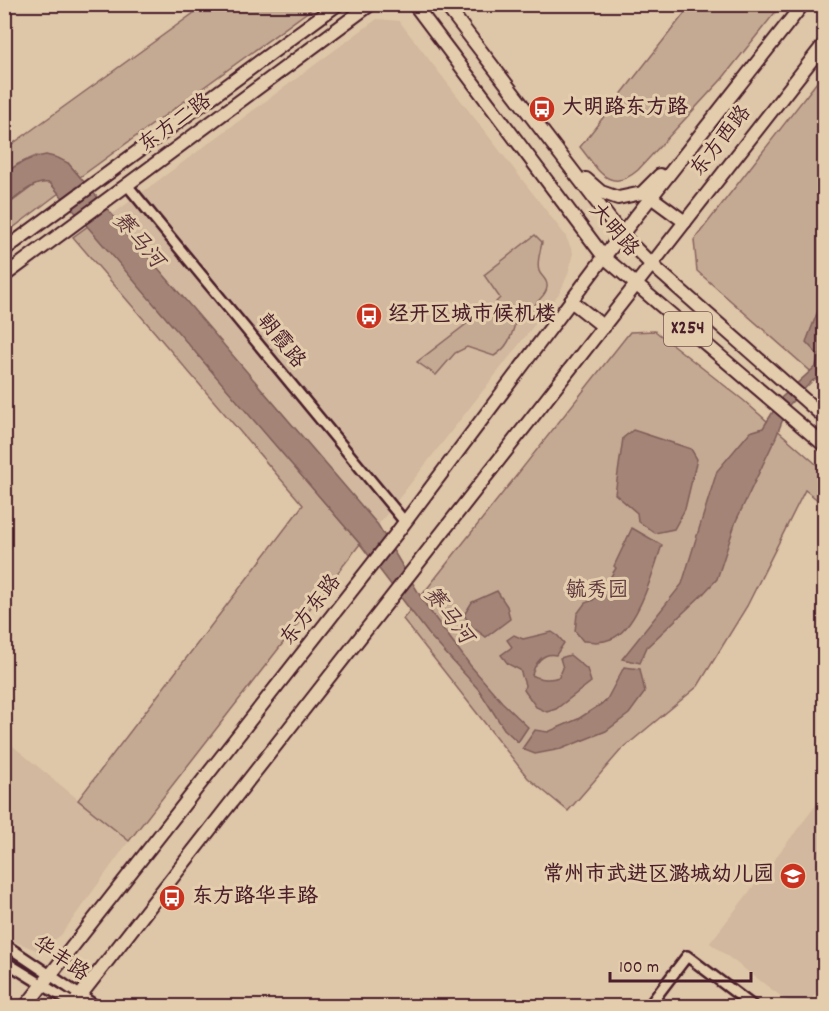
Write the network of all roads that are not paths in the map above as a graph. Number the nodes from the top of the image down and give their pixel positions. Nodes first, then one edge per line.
1 (338, 4) edge
2 (371, 4) edge
3 (445, 4) edge
4 (803, 4) edge
5 (414, 7) edge
6 (825, 44) edge
7 (690, 148) junction
8 (568, 163) junction
9 (127, 185) junction
10 (651, 197) junction
11 (685, 222) junction
12 (622, 234) junction
13 (4, 250) edge
14 (604, 257) junction
15 (652, 265) junction
16 (4, 276) edge
17 (637, 285) junction
18 (571, 301) junction
19 (604, 327) junction
20 (825, 417) edge
21 (825, 445) edge
22 (405, 522) junction
23 (4, 944) edge
24 (4, 961) edge
25 (46, 981) junction
26 (76, 1003) edge
27 (26, 1006) edge
28 (96, 1006) edge
29 (649, 1006) edge
30 (753, 1006) edge

1 - 13 main road, 东方二路
2 - 9 main road, 东方二路
3 - 8 main road, 大明路 / X254
4 - 7 main road, 东方西路
5 - 14 main road, 大明路 / X254
6 - 11 main road, 东方西路
7 - 8 main road
7 - 10 main road, 东方西路
8 - 12 main road, 大明路 / X254
9 - 16 main road, 东方二路
9 - 22 street, 朝霞路
10 - 11 main road
10 - 12 main road, 东方西路
11 - 15 main road, 东方西路
12 - 14 main road, 东方东路
12 - 15 main road, 大明路 / X254
14 - 17 main road, 大明路 / X254
14 - 18 main road, 东方东路
15 - 17 main road
15 - 20 main road, 大明路 / X254
17 - 19 main road
17 - 21 main road, 大明路 / X254
18 - 19 main road
18 - 22 main road, 东方东路
19 - 26 main road
22 - 25 main road, 东方东路
23 - 25 street, 华丰路
24 - 25 street, 华丰路
25 - 26 street, 华丰路
25 - 27 main road, 东方东路
26 - 28 street, 华丰路
29 - 30 street

